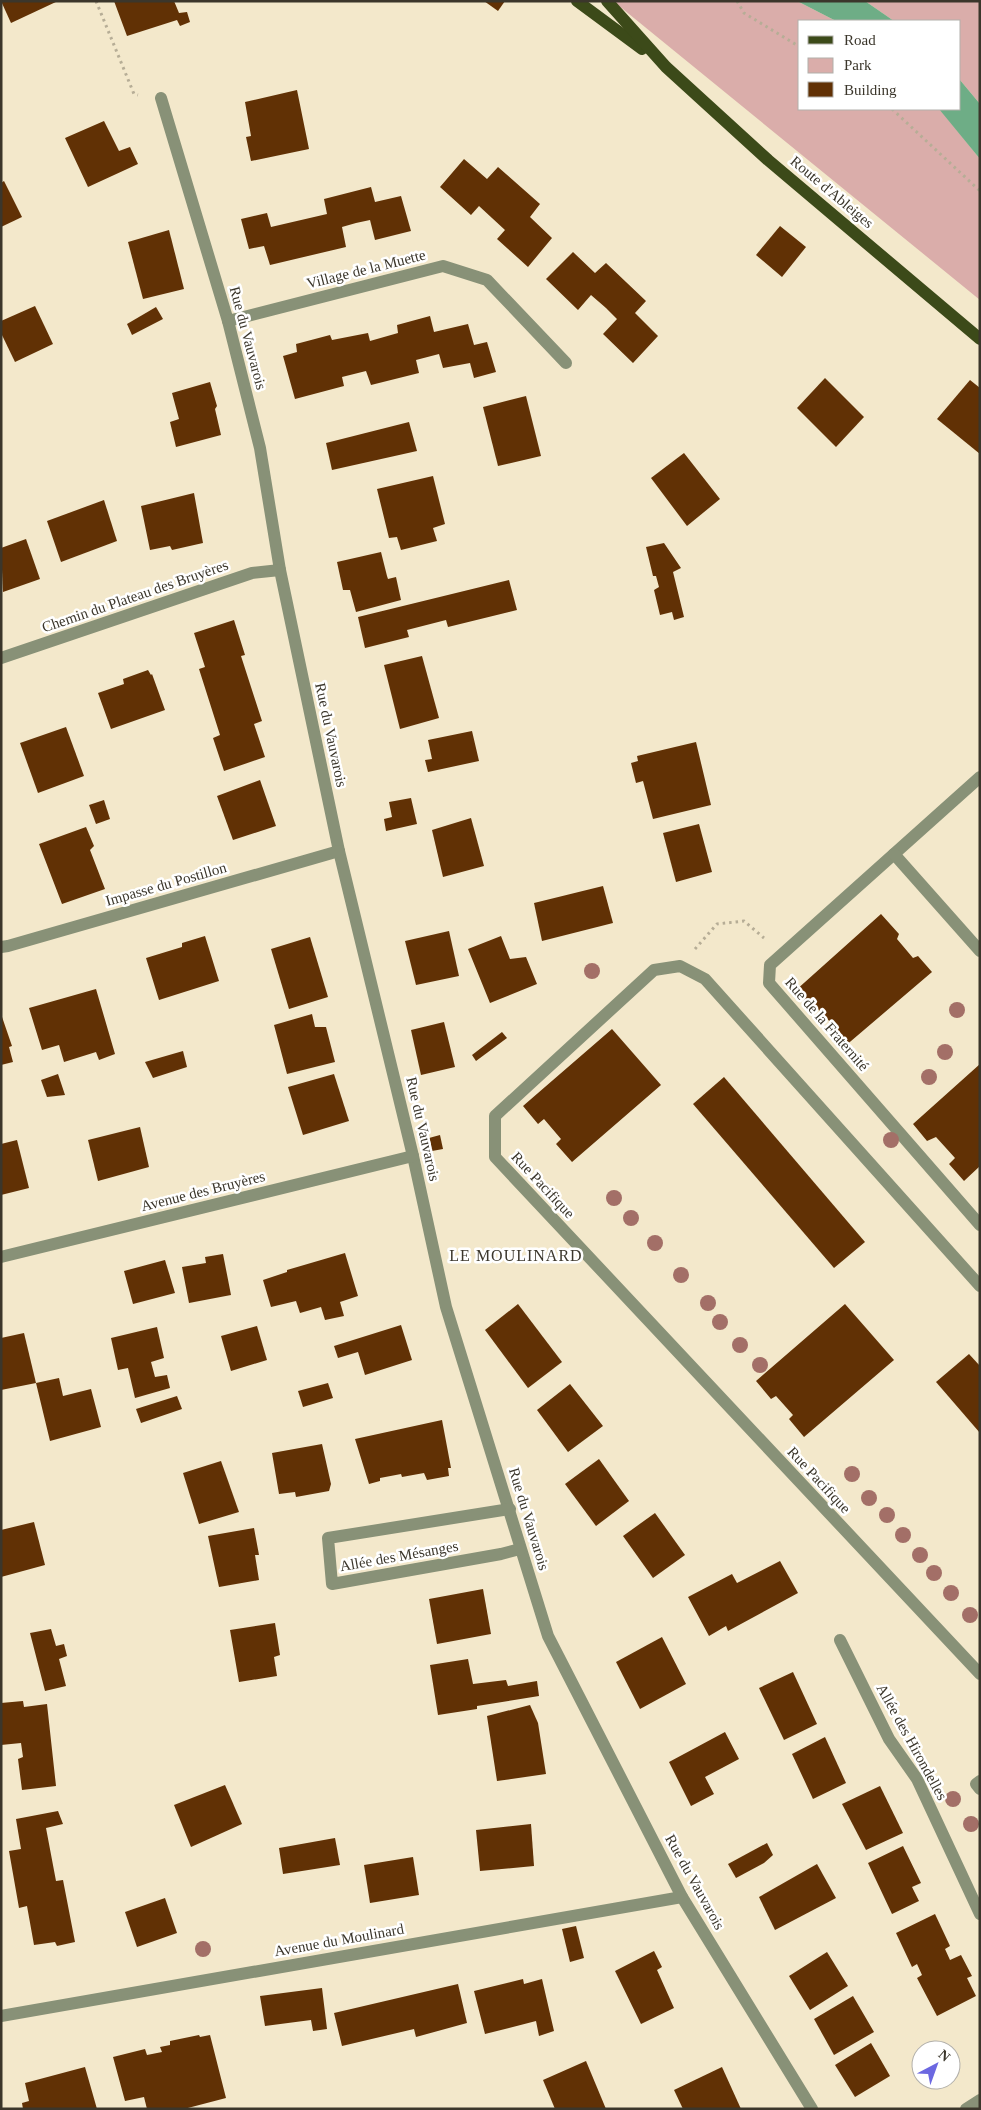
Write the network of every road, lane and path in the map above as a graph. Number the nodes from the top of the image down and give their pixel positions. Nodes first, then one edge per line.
1 (96, 1) edge
2 (577, 1) edge
3 (607, 1) edge
4 (737, 1) edge
5 (798, 47) edge
6 (666, 67) junction
7 (161, 98) joint
8 (893, 110) edge
9 (980, 191) edge
10 (228, 321) junction
11 (980, 339) edge
12 (566, 363) dead end
13 (280, 570) junction
14 (1, 658) edge
15 (980, 777) edge
16 (339, 851) junction
17 (894, 854) junction
18 (1, 947) edge
19 (980, 951) edge
20 (782, 954) junction
21 (680, 966) junction
22 (413, 1156) junction
23 (980, 1225) edge
24 (1, 1257) edge
25 (980, 1286) edge
26 (510, 1509) junction
27 (520, 1549) junction
28 (840, 1640) dead end
29 (980, 1674) edge
30 (980, 1781) edge
31 (980, 1789) edge
32 (682, 1897) junction
33 (980, 1914) edge
34 (1, 2016) edge
35 (980, 2100) edge
36 (812, 2109) edge
37 (966, 2109) edge

1 - 7 path
2 - 6 main road, Route d'Ableiges
3 - 6 main road, Route d'Ableiges
4 - 5 path
6 - 11 main road, Route d'Ableiges
7 - 10 street, Rue du Vauvarois
8 - 9 path
10 - 12 street, Village de la Muette
10 - 13 street, Rue du Vauvarois
13 - 14 street, Chemin du Plateau des Bruyères
13 - 16 street, Rue du Vauvarois
15 - 17 street, Rue de la Fraternité
16 - 18 street, Impasse du Postillon
16 - 22 street, Rue du Vauvarois
17 - 19 street
17 - 20 street, Rue de la Fraternité
20 - 21 path
20 - 23 street, Rue de la Fraternité
21 - 25 street
21 - 29 street, Rue Pacifique
22 - 24 street, Avenue des Bruyères
22 - 26 street, Rue du Vauvarois
26 - 27 street, Rue du Vauvarois
26 - 27 street, Allée des Mésanges
27 - 32 street, Rue du Vauvarois
28 - 33 street, Allée des Hirondelles
30 - 31 street
32 - 34 street, Avenue du Moulinard
32 - 36 street, Rue du Vauvarois
35 - 37 street

